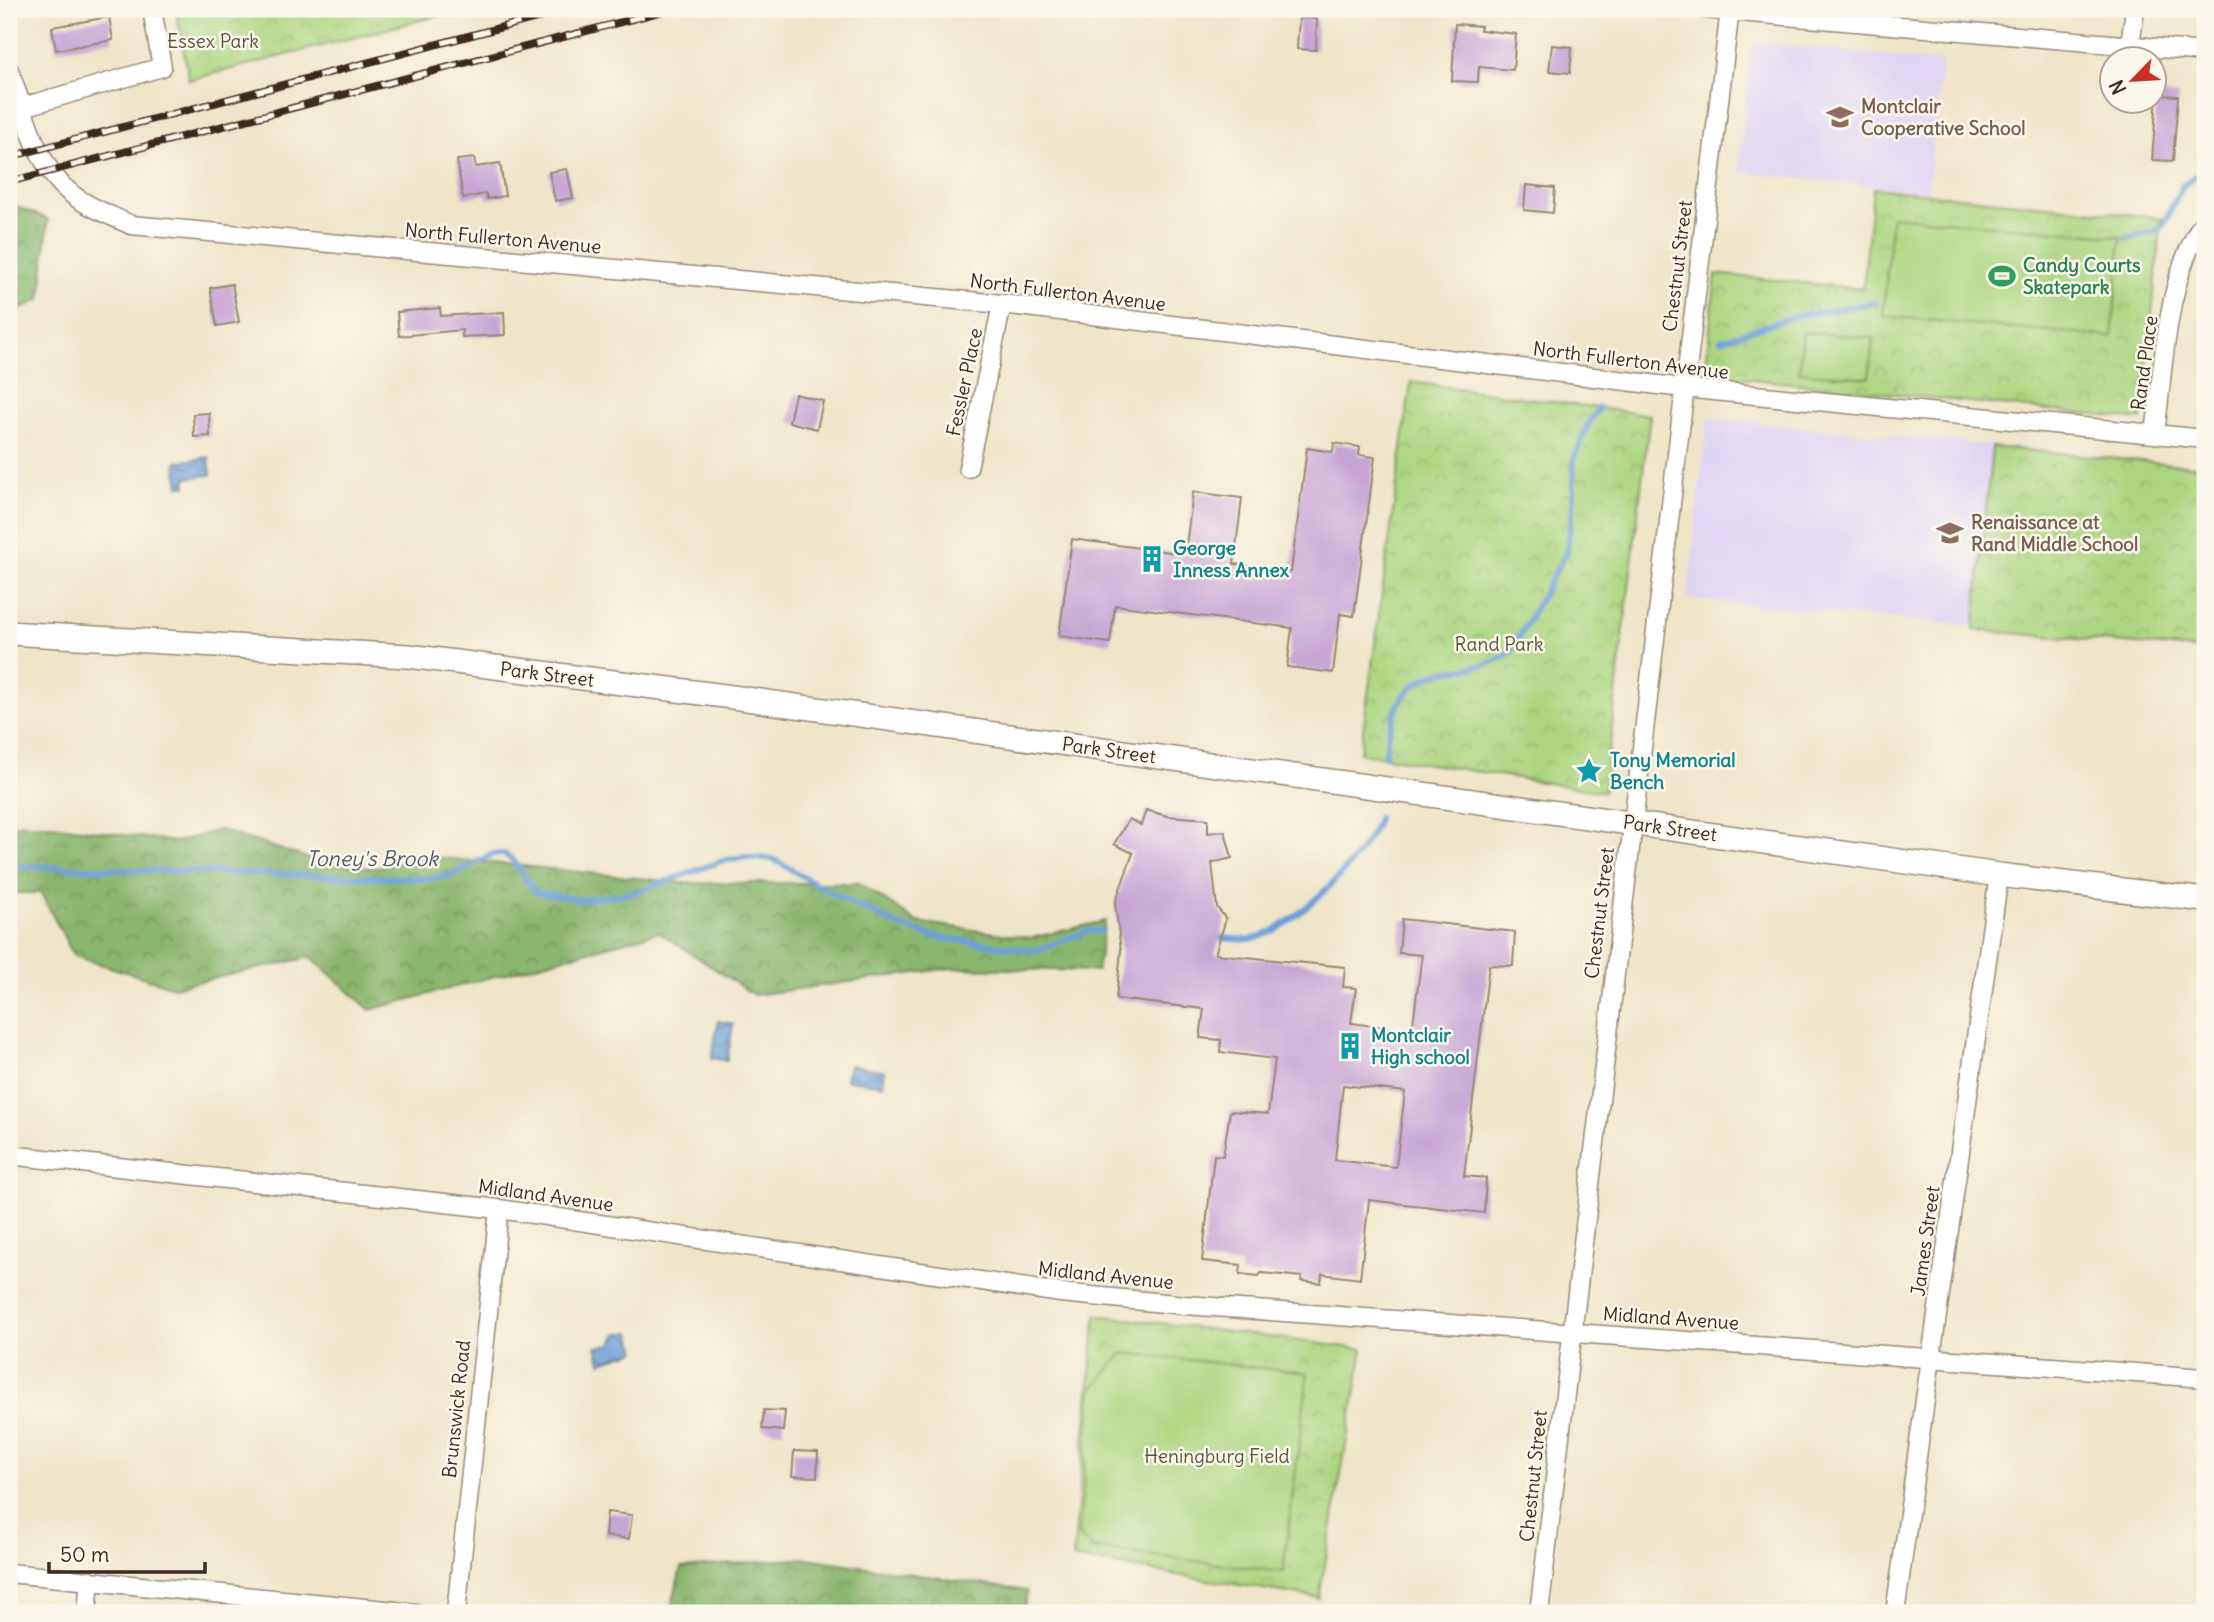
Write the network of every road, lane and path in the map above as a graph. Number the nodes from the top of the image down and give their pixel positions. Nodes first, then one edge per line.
1 (152, 9) edge
2 (1704, 9) edge
3 (2135, 9) edge
4 (1730, 10) edge
5 (2130, 45) junction
6 (2205, 52) edge
7 (9, 70) edge
8 (23, 107) junction
9 (2205, 220) edge
10 (1002, 304) junction
11 (1683, 388) junction
12 (2155, 434) junction
13 (2205, 439) edge
14 (968, 468) dead end
15 (9, 633) edge
16 (1631, 823) junction
17 (1999, 875) junction
18 (2205, 900) edge
19 (9, 1155) edge
20 (499, 1209) junction
21 (1570, 1332) junction
22 (1930, 1357) junction
23 (2205, 1378) edge
24 (9, 1573) edge
25 (90, 1580) junction
26 (87, 1613) edge
27 (416, 1613) edge
28 (456, 1613) edge
29 (1539, 1613) edge
30 (1895, 1613) edge

1 - 8 street
2 - 4 street
3 - 5 street
4 - 5 street
4 - 11 street, Chestnut Street
5 - 6 street
7 - 8 street, North Fullerton Avenue
8 - 10 street, North Fullerton Avenue
9 - 12 street, Rand Place
10 - 11 street, North Fullerton Avenue
10 - 14 street, Fessler Place
11 - 12 street, North Fullerton Avenue
11 - 16 street, Chestnut Street
12 - 13 street, North Fullerton Avenue
15 - 16 street, Park Street
16 - 17 street, Park Street
16 - 21 street, Chestnut Street
17 - 18 street, Park Street
17 - 22 street, James Street
19 - 20 street, Midland Avenue
20 - 21 street, Midland Avenue
20 - 28 street, Brunswick Road
21 - 22 street, Midland Avenue
21 - 29 street, Chestnut Street
22 - 23 street, Midland Avenue
22 - 30 street, James Street
24 - 25 street
25 - 26 street
25 - 27 street

